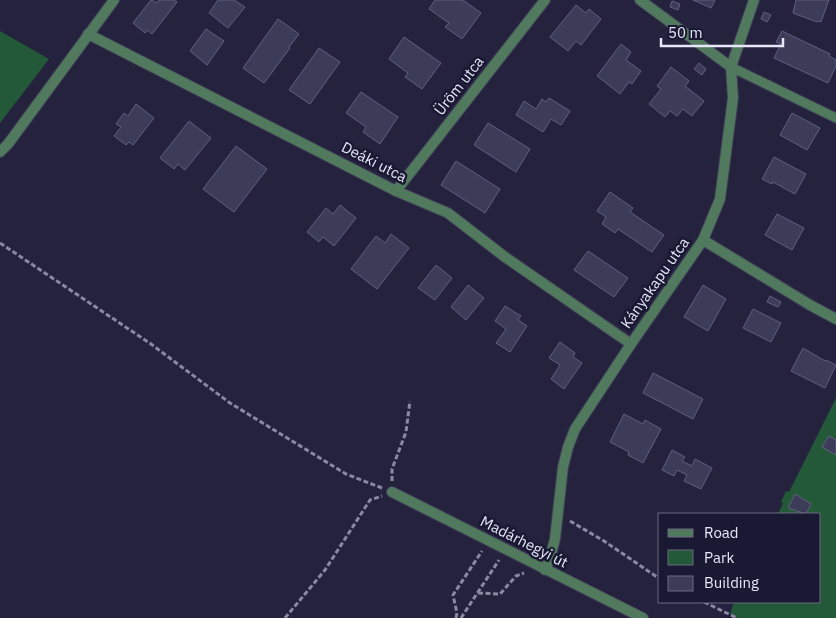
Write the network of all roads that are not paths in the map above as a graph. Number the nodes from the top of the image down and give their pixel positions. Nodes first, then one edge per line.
1 (114, 0) edge
2 (545, 0) edge
3 (640, 0) edge
4 (754, 0) edge
5 (88, 34) junction
6 (731, 67) junction
7 (836, 118) edge
8 (0, 152) edge
9 (396, 191) junction
10 (703, 240) junction
11 (836, 319) edge
12 (631, 344) junction
13 (392, 492) road end
14 (542, 569) junction
15 (643, 618) edge

1 - 5 street
2 - 9 street, Üröm utca
3 - 6 street
4 - 6 street, Kányakapu utca
5 - 8 street
5 - 9 street, Deáki utca
6 - 7 lane
6 - 10 street, Kányakapu utca
9 - 12 street, Deáki utca
10 - 11 street
10 - 12 street, Kányakapu utca
12 - 14 street, Kányakapu utca
13 - 14 street, Madárhegyi út
14 - 15 street, Madárhegyi út

